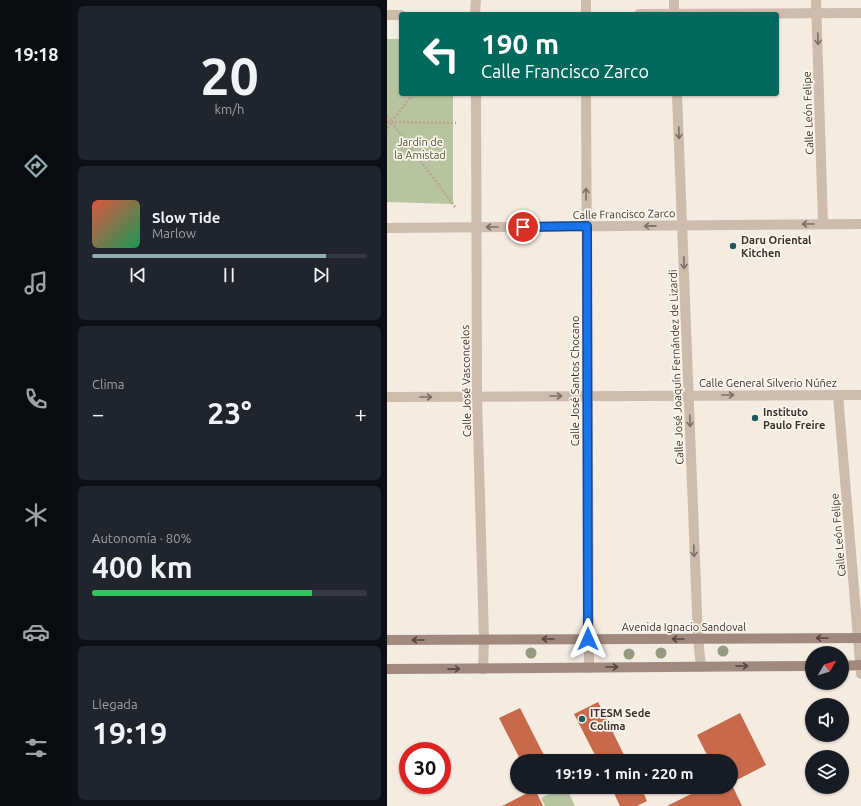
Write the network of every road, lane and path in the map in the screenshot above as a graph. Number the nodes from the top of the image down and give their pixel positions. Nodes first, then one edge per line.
1 (476, 0) edge
2 (586, 0) edge
3 (674, 0) edge
4 (816, 0) edge
5 (475, 12) edge
6 (586, 12) edge
7 (674, 12) edge
8 (779, 13) edge
9 (817, 13) junction
10 (861, 13) edge
11 (387, 15) edge
12 (399, 15) edge
13 (412, 96) edge
14 (476, 96) edge
15 (586, 96) edge
16 (677, 96) edge
17 (387, 116) edge
18 (387, 122) edge
19 (392, 122) junction
20 (456, 123) dead end
21 (387, 128) edge
22 (455, 207) dead end
23 (823, 224) junction
24 (861, 224) edge
25 (682, 225) junction
26 (587, 226) junction
27 (476, 227) junction
28 (387, 228) edge
29 (838, 395) junction
30 (861, 395) edge
31 (477, 396) junction
32 (587, 396) junction
33 (689, 396) junction
34 (387, 397) edge
35 (698, 638) junction
36 (859, 638) edge
37 (483, 639) junction
38 (588, 639) junction
39 (387, 640) edge
40 (805, 666) edge
41 (701, 667) junction
42 (849, 667) edge
43 (483, 668) junction
44 (589, 668) junction
45 (861, 668) edge
46 (387, 669) edge

1 - 5 street
2 - 6 street
3 - 7 street
4 - 9 street, Calle León Felipe
8 - 9 street
9 - 10 street
9 -> 23 street, Calle León Felipe
11 - 12 street
13 - 19 path
14 - 27 street, Calle José Vasconcelos
26 -> 15 street, Calle José Santos Chocano
16 -> 25 street, Calle José Joaquín Fernández de Lizardi
17 - 19 path
18 - 19 path
19 - 20 path
19 - 21 path
19 - 22 path
23 - 24 street, Calle Francisco Zarco
23 -> 25 street, Calle Francisco Zarco
25 -> 26 street, Calle Francisco Zarco
25 -> 33 street, Calle José Joaquín Fernández de Lizardi
26 -> 27 street, Calle Francisco Zarco
26 - 32 street, Calle José Santos Chocano
27 - 28 street, Calle Francisco Zarco
27 - 31 street, Calle José Vasconcelos
29 - 30 street, Calle General Silverio Núñez
33 -> 29 street, Calle General Silverio Núñez
29 - 36 street, Calle León Felipe
31 -> 32 street, Calle General Silverio Núñez
34 -> 31 street, Calle General Silverio Núñez
31 - 37 street, Calle José Vasconcelos
32 - 33 street, Calle General Silverio Núñez
32 - 38 street, Calle José Santos Chocano
33 -> 35 street, Calle José Joaquín Fernández de Lizardi
36 -> 35 main road, Avenida Ignacio Sandoval
35 -> 38 main road, Avenida Ignacio Sandoval
35 - 41 street, Calle José Joaquín Fernández de Lizardi
36 - 45 street, Calle León Felipe
38 -> 37 main road, Avenida Ignacio Sandoval
37 -> 39 main road, Avenida Ignacio Sandoval
37 - 43 street, Calle José Vasconcelos
38 - 44 street, Calle José Santos Chocano
41 -> 40 main road
44 -> 41 main road
42 - 45 main road
43 - 44 main road
46 -> 43 main road

